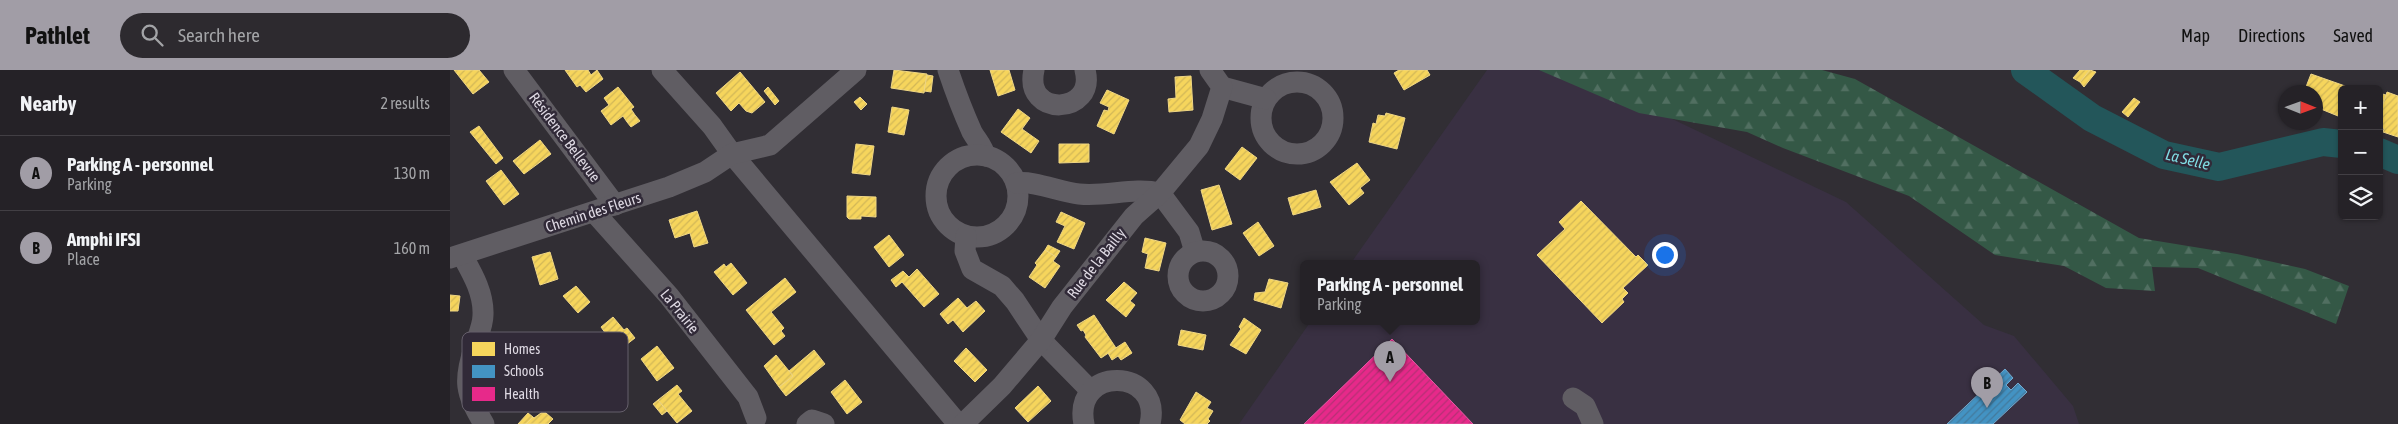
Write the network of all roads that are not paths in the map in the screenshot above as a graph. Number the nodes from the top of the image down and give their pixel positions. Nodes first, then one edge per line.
1 (514, 70) edge
2 (662, 70) edge
3 (856, 70) edge
4 (948, 70) edge
5 (1034, 70) edge
6 (1085, 70) edge
7 (1216, 78) edge
8 (1266, 99) dead end
9 (732, 154) junction
10 (985, 156) junction
11 (1016, 183) junction
12 (1160, 193) junction
13 (615, 205) junction
14 (594, 212) junction
15 (966, 236) junction
16 (1195, 252) dead end
17 (456, 256) edge
18 (478, 332) edge
19 (1041, 340) junction
20 (1091, 391) junction
21 (1574, 398) dead end
22 (477, 412) edge
23 (756, 418) dead end
24 (484, 424) edge
25 (807, 424) edge
26 (824, 424) edge
27 (958, 424) edge
28 (963, 424) edge
29 (1084, 424) edge
30 (1150, 424) edge
31 (1593, 424) edge

1 - 13 street, Résidence Bellevue
2 - 9 street
3 - 9 street
4 - 10 street
5 - 6 street
7 - 8 street, Rue de la Bailly
7 - 12 street, Rue de la Bailly
9 - 13 street, Chemin des Fleurs
9 - 27 street
10 - 11 street
10 - 15 street
11 - 12 street
11 - 15 street
12 - 16 street
12 - 19 street, Rue de la Bailly
13 - 14 street, Chemin des Fleurs
14 - 17 street, Chemin des Fleurs
14 - 23 street, La Prairie
15 - 19 street
17 - 18 street
19 - 20 street
19 - 28 street, Rue de la Bailly
20 - 29 street
20 - 30 street
21 - 31 street
22 - 24 street
25 - 26 street

